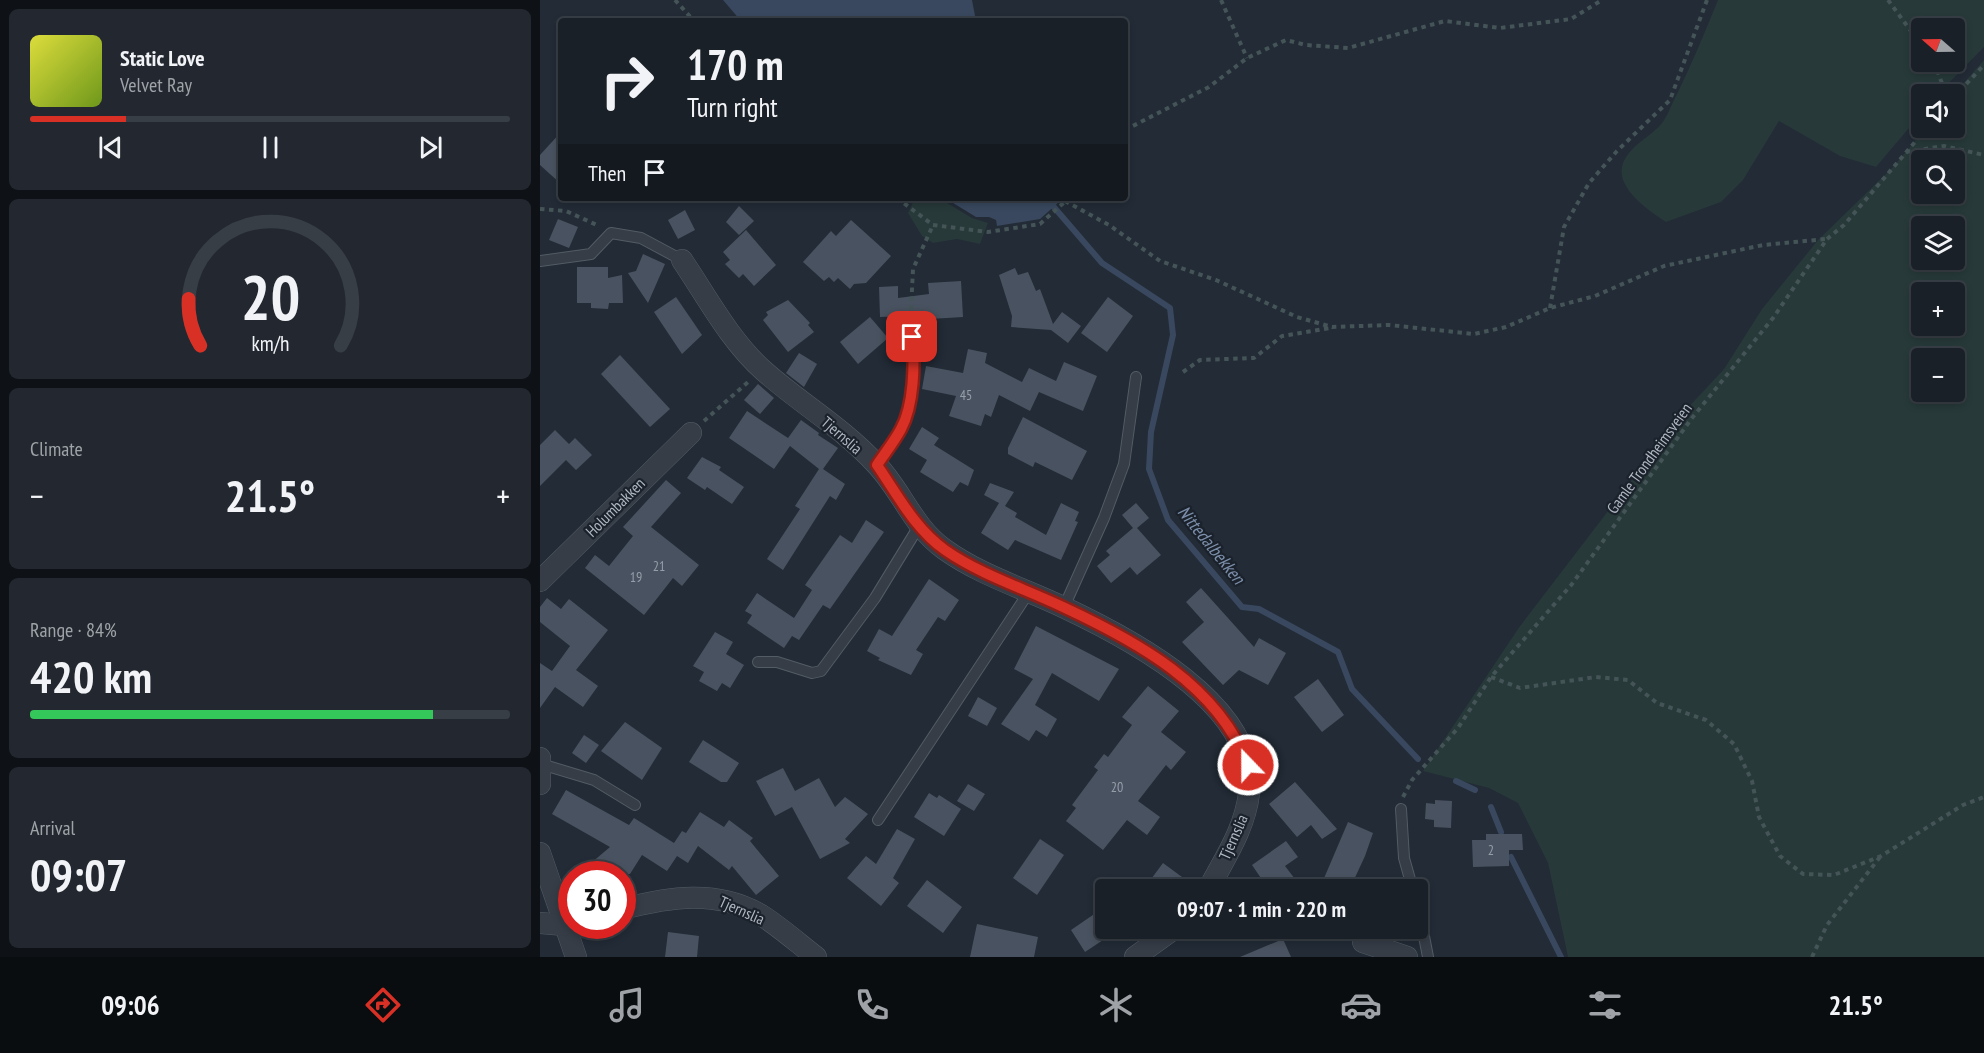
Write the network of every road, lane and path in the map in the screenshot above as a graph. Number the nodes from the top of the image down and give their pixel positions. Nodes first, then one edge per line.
1 (675, 0) edge
2 (1221, 0) edge
3 (1602, 0) edge
4 (1707, 0) edge
5 (1888, 0) edge
6 (691, 18) edge
7 (1911, 31) edge
8 (1246, 58) junction
9 (1984, 65) edge
10 (1965, 85) edge
11 (1128, 128) edge
12 (1918, 138) edge
13 (1905, 152) junction
14 (1984, 155) edge
15 (901, 201) edge
16 (1066, 201) edge
17 (1069, 201) edge
18 (540, 209) edge
19 (933, 225) junction
20 (611, 233) junction
21 (1827, 239) junction
22 (682, 260) joint
23 (540, 261) edge
24 (1550, 308) junction
25 (911, 323) joint
26 (1332, 327) junction
27 (762, 369) junction
28 (1183, 372) dead end
29 (1136, 377) dead end
30 (691, 433) joint
31 (877, 465) junction
32 (919, 526) junction
33 (540, 581) edge
34 (1029, 592) junction
35 (1064, 607) junction
36 (758, 662) dead end
37 (1491, 677) junction
38 (540, 768) edge
39 (1984, 797) edge
40 (635, 805) dead end
41 (1401, 809) joint
42 (878, 820) dead end
43 (540, 853) edge
44 (1881, 856) junction
45 (1214, 879) edge
46 (1410, 879) edge
47 (558, 899) edge
48 (636, 905) edge
49 (540, 922) edge
50 (558, 923) edge
51 (572, 939) edge
52 (1160, 939) edge
53 (1425, 939) edge
54 (1363, 942) dead end
55 (576, 957) edge
56 (816, 957) edge
57 (1135, 957) edge
58 (1407, 957) edge
59 (1428, 957) edge
60 (1812, 957) edge

1 - 6 path
2 - 8 path
3 - 8 path
4 - 24 path
5 - 7 path
8 - 11 path
9 - 10 path
12 - 13 path, Gamle Trondheimsveien
13 - 14 path
13 - 21 path, Gamle Trondheimsveien
15 - 19 path
16 - 19 path
17 - 26 path
18 - 20 path
19 - 25 path
20 - 22 lane
20 - 23 lane
21 - 24 path
21 - 37 path, Gamle Trondheimsveien
22 - 27 street, Tjernslia
24 - 26 path
25 - 31 lane
26 - 28 path
27 - 30 path
27 - 31 street, Tjernslia
29 - 35 lane
30 - 33 street, Holumbakken
31 - 32 street, Tjernslia
32 - 34 street, Tjernslia
32 - 36 lane
34 - 35 street, Tjernslia
34 - 42 lane
35 - 45 street, Tjernslia
37 - 41 path, Gamle Trondheimsveien
37 - 44 path
38 - 40 lane
39 - 44 path
41 - 46 lane
43 - 47 street
44 - 60 path
48 - 56 street, Tjernslia
49 - 50 street
51 - 55 street
52 - 57 street
53 - 59 lane
54 - 58 street

